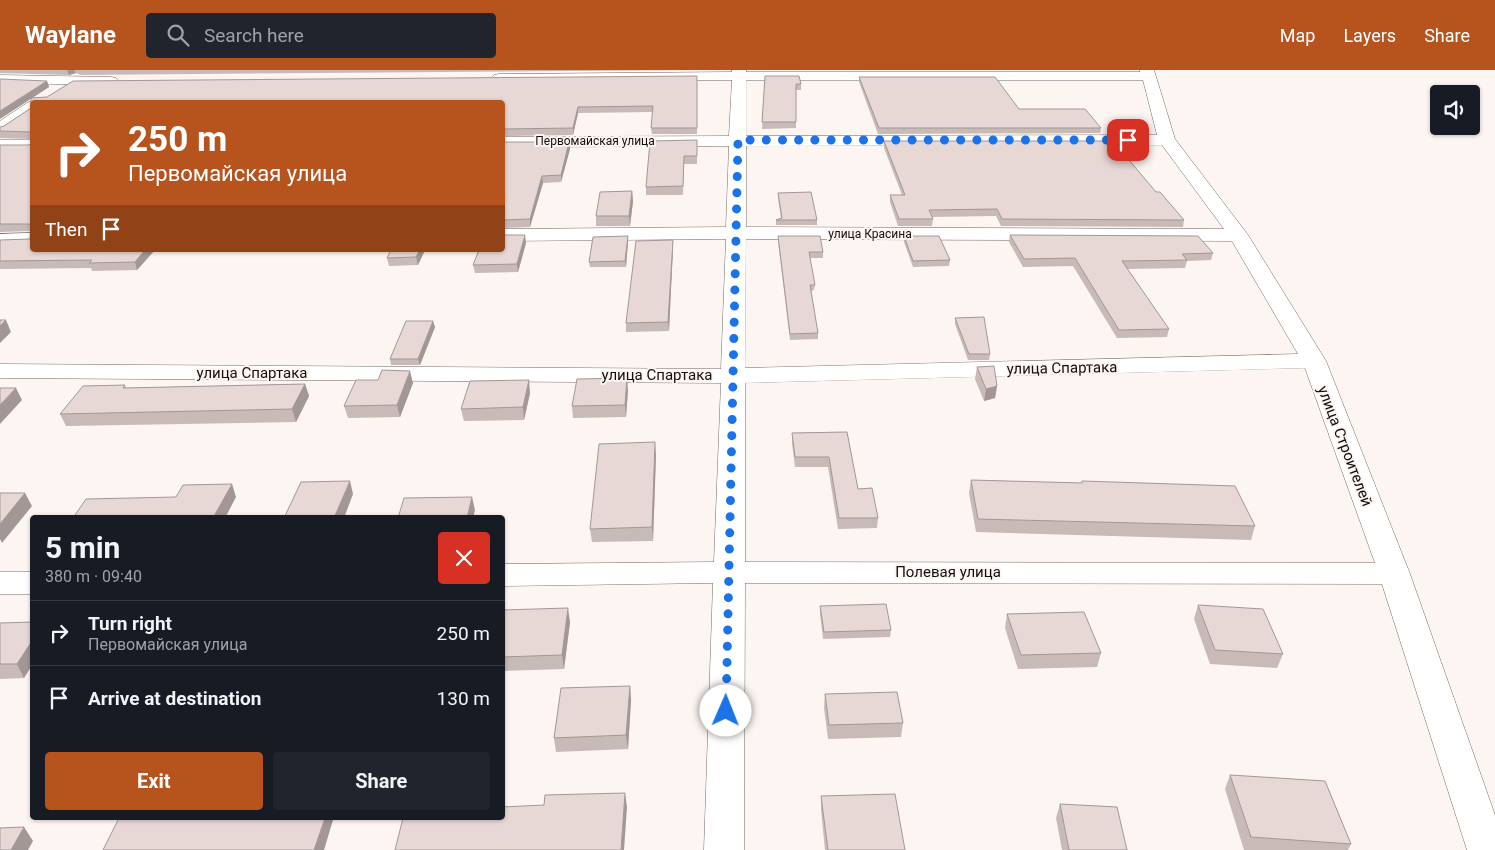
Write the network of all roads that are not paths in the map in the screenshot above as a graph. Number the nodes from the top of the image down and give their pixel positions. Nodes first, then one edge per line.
1 (88, 70) edge
2 (739, 73) edge
3 (1148, 73) edge
4 (480, 78) edge
5 (0, 79) edge
6 (71, 81) junction
7 (121, 81) edge
8 (41, 100) edge
9 (30, 107) edge
10 (0, 128) edge
11 (738, 140) junction
12 (1167, 140) junction
13 (505, 142) edge
14 (0, 145) edge
15 (30, 145) edge
16 (736, 233) junction
17 (505, 235) edge
18 (1238, 235) junction
19 (30, 239) edge
20 (0, 240) edge
21 (1314, 361) junction
22 (0, 371) edge
23 (733, 376) junction
24 (729, 572) junction
25 (1394, 574) junction
26 (505, 575) edge
27 (0, 583) edge
28 (30, 583) edge
29 (724, 850) edge
30 (1487, 850) edge

1 - 6 street
2 - 3 street
2 - 4 street
2 - 11 street
3 - 12 street, улица Строителей
5 - 6 street
6 - 7 street
6 - 8 street
9 - 10 street
11 - 12 street, Первомайская улица
11 - 13 street, Первомайская улица
11 - 16 street
12 - 18 street, улица Строителей
14 - 15 street
16 - 17 street, улица Красина
16 - 18 street, улица Красина
16 - 23 street
18 - 21 street, улица Строителей
19 - 20 street
21 - 23 street, улица Спартака
21 - 25 street, улица Строителей
22 - 23 street, улица Спартака
23 - 24 street
24 - 25 street, Полевая улица
24 - 26 street, Полевая улица
24 - 29 street
25 - 30 street, улица Строителей
27 - 28 street

